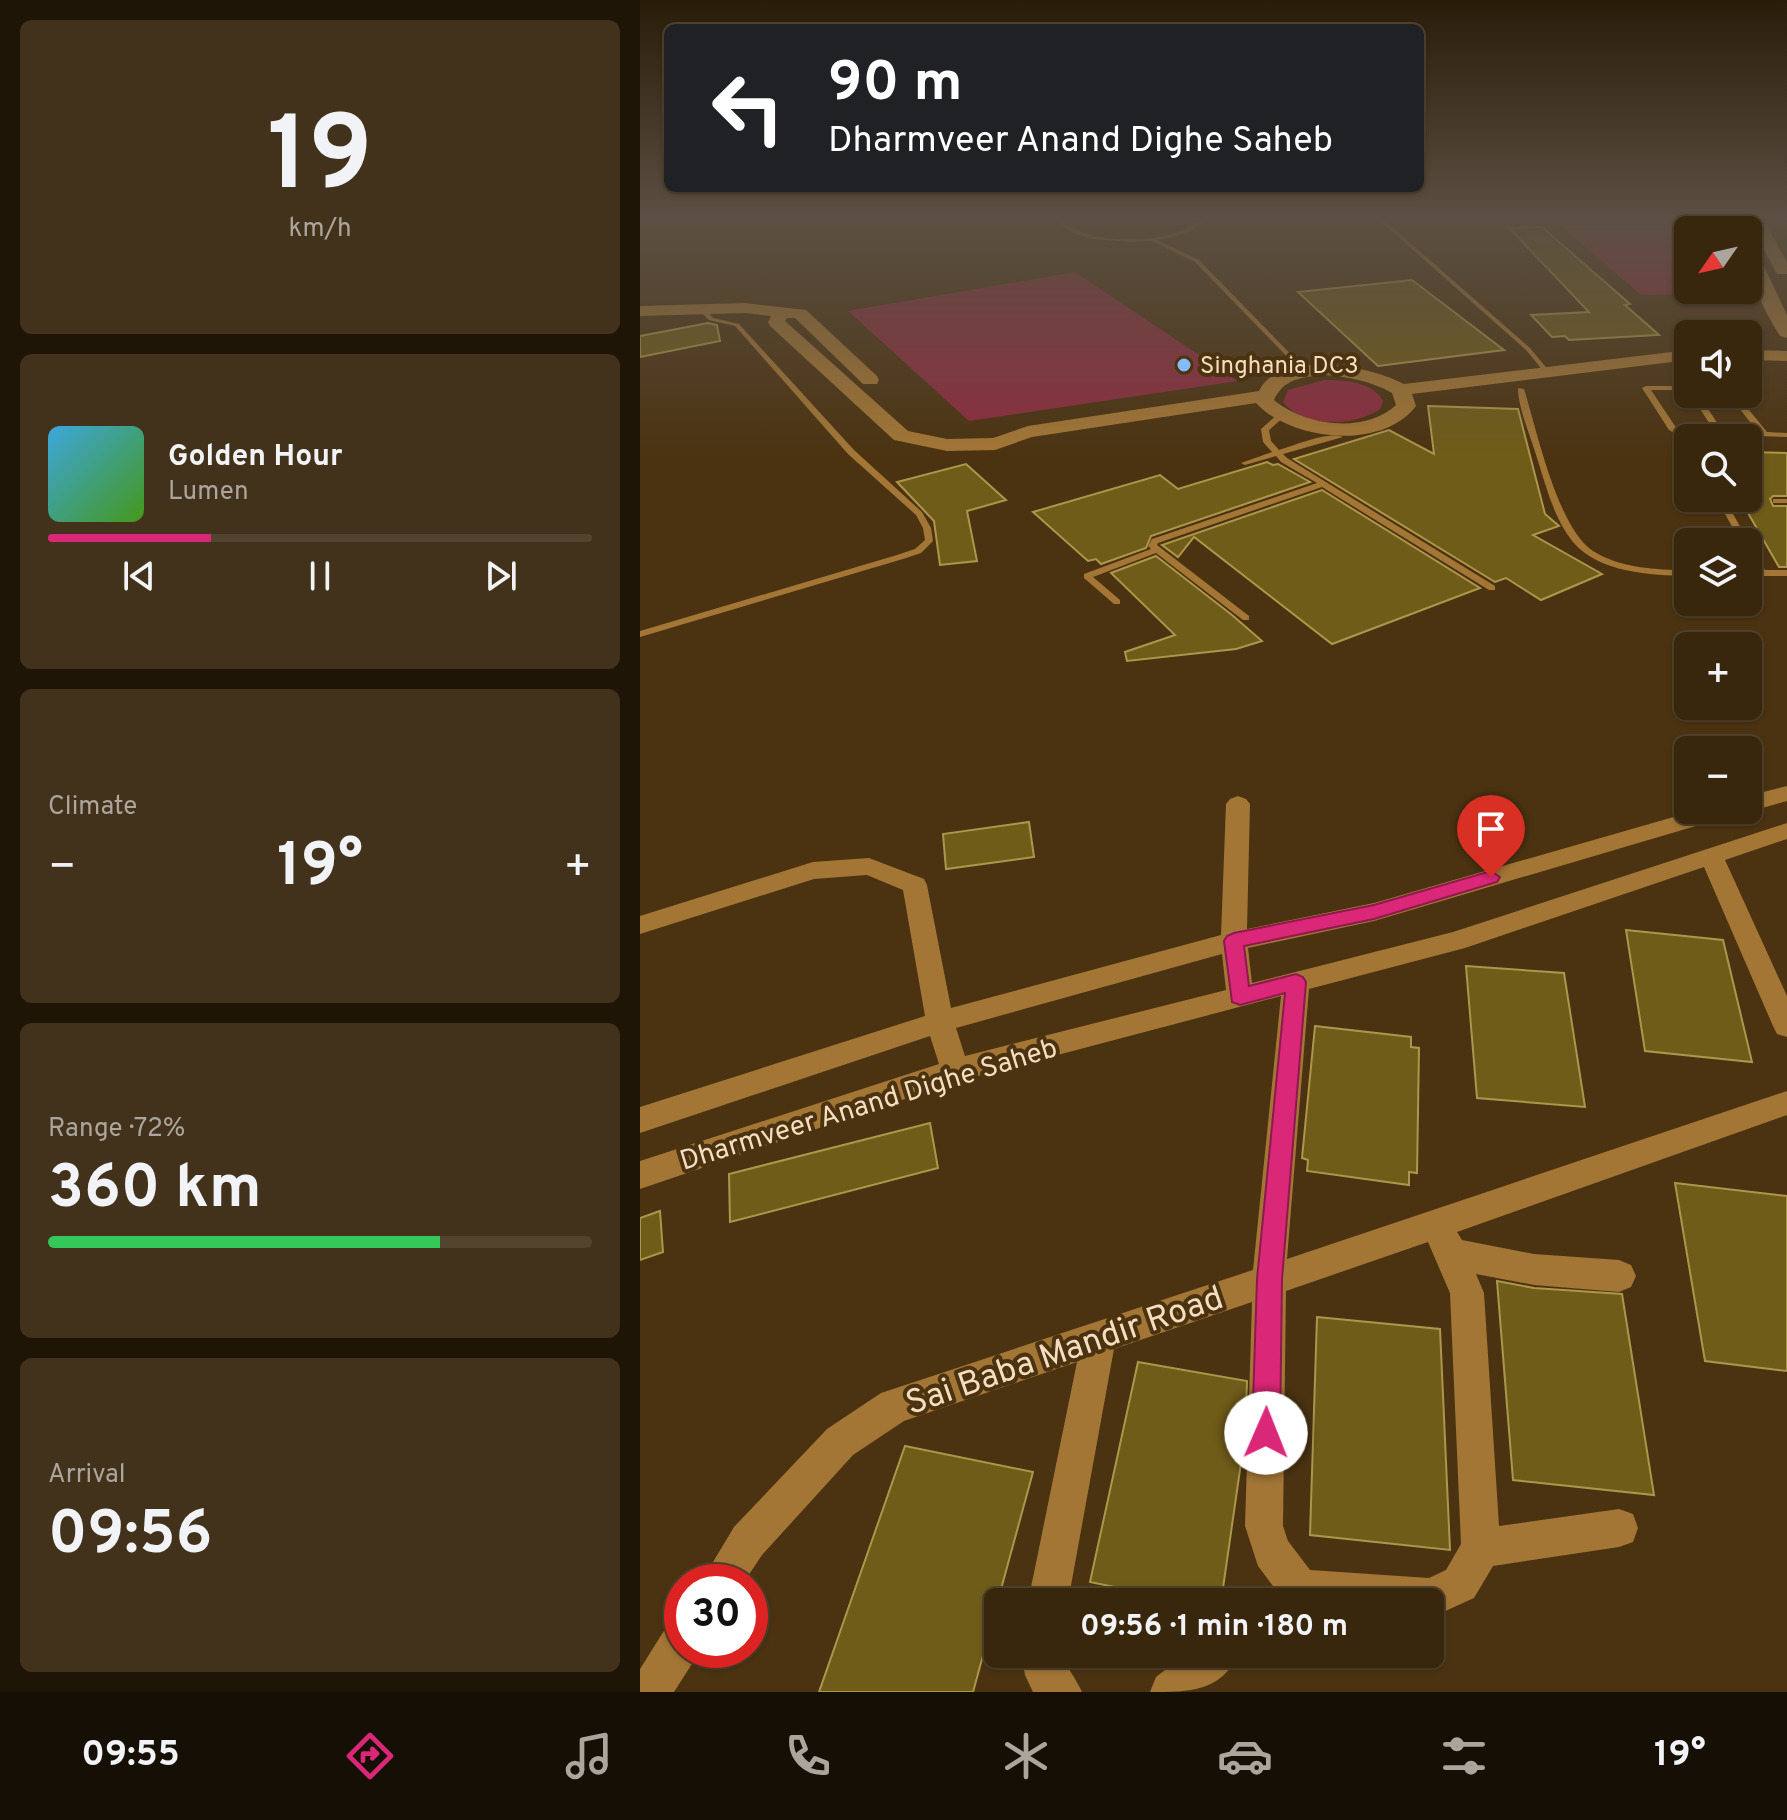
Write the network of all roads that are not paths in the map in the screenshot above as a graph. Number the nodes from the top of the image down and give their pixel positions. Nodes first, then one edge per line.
1 (1232, 297) edge
2 (1469, 297) edge
3 (1770, 297) edge
4 (707, 309) junction
5 (640, 311) edge
6 (671, 311) junction
7 (782, 312) junction
8 (640, 318) edge
9 (1787, 332) edge
10 (1762, 348) edge
11 (1787, 348) edge
12 (1762, 355) edge
13 (1787, 356) edge
14 (1674, 357) edge
15 (1305, 372) junction
16 (1547, 372) junction
17 (1674, 387) edge
18 (1520, 389) dead end
19 (1401, 390) junction
20 (1264, 396) junction
21 (890, 398) dead end
22 (1743, 408) edge
23 (1281, 416) junction
24 (912, 420) dead end
25 (1674, 429) edge
26 (1028, 432) junction
27 (1762, 435) edge
28 (1765, 435) junction
29 (1787, 435) edge
30 (1339, 437) dead end
31 (1278, 453) junction
32 (1245, 463) dead end
33 (1323, 484) junction
34 (1776, 501) dead end
35 (1787, 501) edge
36 (1157, 550) junction
37 (1674, 571) edge
38 (1762, 573) edge
39 (1787, 573) edge
40 (1492, 588) dead end
41 (1117, 602) dead end
42 (1246, 618) dead end
43 (640, 634) edge
44 (1787, 793) edge
45 (1762, 800) edge
46 (1238, 804) dead end
47 (1677, 824) edge
48 (1787, 831) edge
49 (1711, 856) junction
50 (640, 925) edge
51 (1234, 941) junction
52 (1296, 982) junction
53 (1240, 997) junction
54 (940, 1022) junction
55 (1787, 1026) edge
56 (955, 1070) junction
57 (1787, 1103) edge
58 (640, 1120) edge
59 (640, 1175) edge
60 (1443, 1239) junction
61 (1619, 1276) dead end
62 (1269, 1279) junction
63 (1099, 1337) junction
64 (1619, 1528) dead end
65 (1481, 1548) junction
66 (733, 1564) edge
67 (1051, 1588) edge
68 (1288, 1588) edge
69 (1444, 1591) edge
70 (665, 1668) edge
71 (1045, 1668) edge
72 (1201, 1668) edge
73 (650, 1692) edge
74 (1061, 1692) edge
75 (1171, 1692) edge

1 - 15 lane
2 - 16 lane
3 - 9 main road
4 - 6 street
4 - 7 street
4 - 43 lane
5 - 6 street
6 - 8 street
7 - 21 street
7 - 26 street
10 - 11 street
12 - 13 street
14 - 16 street
15 - 19 street
15 - 20 street
16 - 19 street
17 - 25 lane
18 - 37 lane
19 - 23 street
20 - 23 street
20 - 26 street
22 - 28 lane
23 - 31 lane
24 - 26 street
27 - 28 lane
28 - 29 lane
30 - 31 lane
31 - 32 lane
31 - 33 lane
33 - 36 lane
33 - 40 lane
34 - 35 lane
36 - 41 lane
36 - 42 lane
38 - 39 lane
44 - 45 street
46 - 51 street
47 - 51 street, Dharmveer Anand Dighe Saheb
48 - 49 street, Dharmveer Anand Dighe Saheb
49 - 52 street, Dharmveer Anand Dighe Saheb
49 - 55 street
50 - 54 street
51 - 53 street
51 - 54 street, Dharmveer Anand Dighe Saheb
52 - 53 street, Dharmveer Anand Dighe Saheb
52 - 62 street
53 - 56 street, Dharmveer Anand Dighe Saheb
54 - 56 street
54 - 58 street, Dharmveer Anand Dighe Saheb
56 - 59 street, Dharmveer Anand Dighe Saheb
57 - 60 street, Sai Baba Mandir Road
60 - 61 street
60 - 62 street, Sai Baba Mandir Road
60 - 65 street
62 - 63 street, Sai Baba Mandir Road
62 - 68 street
63 - 66 street, Sai Baba Mandir Road
63 - 67 street
64 - 65 street
65 - 69 street
70 - 73 street
71 - 74 street
72 - 75 street

